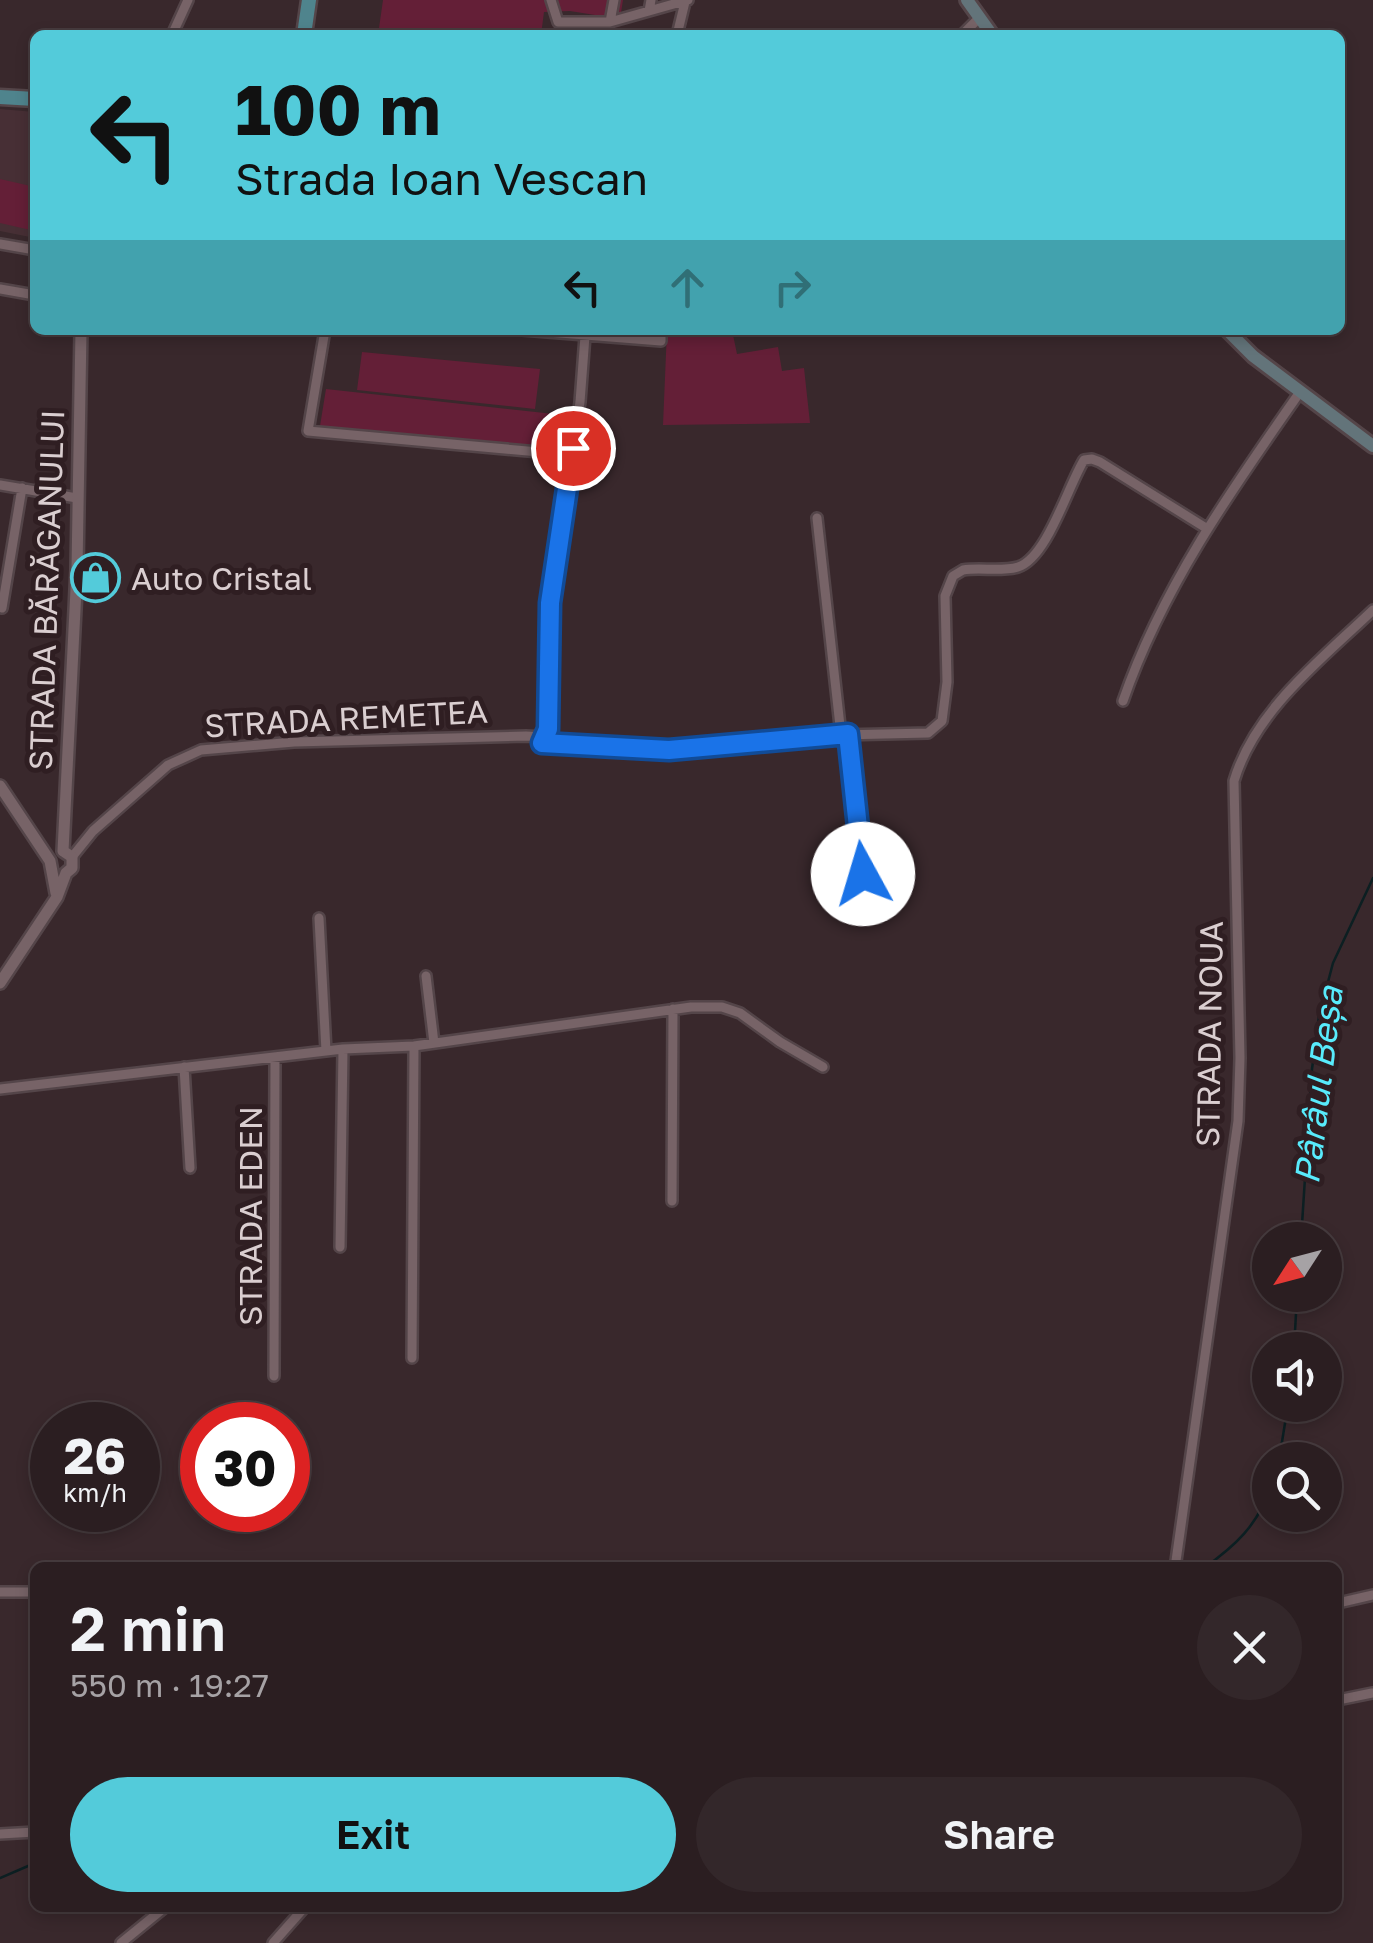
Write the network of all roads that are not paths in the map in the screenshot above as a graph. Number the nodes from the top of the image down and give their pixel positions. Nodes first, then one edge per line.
1 (188, 0) edge
2 (308, 0) edge
3 (551, 0) edge
4 (614, 0) edge
5 (966, 0) edge
6 (686, 1) edge
7 (650, 5) edge
8 (979, 18) junction
9 (558, 22) junction
10 (610, 22) junction
11 (174, 30) edge
12 (305, 30) edge
13 (557, 30) edge
14 (677, 30) edge
15 (967, 30) edge
16 (988, 30) edge
17 (0, 96) edge
18 (30, 99) edge
19 (0, 244) edge
20 (30, 249) edge
21 (0, 288) edge
22 (29, 294) dead end
23 (81, 335) edge
24 (325, 335) edge
25 (574, 335) edge
26 (1232, 335) edge
27 (585, 336) junction
28 (661, 336) edge
29 (1300, 392) junction
30 (1373, 446) edge
31 (572, 455) junction
32 (0, 485) edge
33 (22, 488) junction
34 (77, 498) junction
35 (816, 518) dead end
36 (1206, 528) junction
37 (2, 608) edge
38 (1373, 610) edge
39 (1124, 702) dead end
40 (845, 735) junction
41 (543, 738) junction
42 (0, 786) edge
43 (59, 858) junction
44 (863, 874) dead end
45 (57, 898) junction
46 (319, 918) dead end
47 (426, 976) dead end
48 (0, 983) edge
49 (673, 1008) junction
50 (434, 1043) junction
51 (414, 1046) junction
52 (344, 1049) junction
53 (326, 1051) junction
54 (275, 1057) junction
55 (184, 1067) junction
56 (823, 1067) dead end
57 (0, 1088) edge
58 (190, 1168) dead end
59 (672, 1201) dead end
60 (340, 1247) dead end
61 (412, 1358) dead end
62 (274, 1376) dead end
63 (1175, 1562) edge
64 (0, 1592) edge
65 (30, 1592) edge
66 (1373, 1595) edge
67 (1342, 1602) edge
68 (1372, 1693) edge
69 (1342, 1699) edge
70 (30, 1832) edge
71 (0, 1834) edge
72 (159, 1912) edge
73 (301, 1912) edge
74 (121, 1943) edge
75 (274, 1943) edge

1 - 11 street
2 - 12 main road
3 - 9 street
4 - 10 street
5 - 8 main road
6 - 7 street
6 - 14 street
7 - 10 street
8 - 15 street
8 - 16 main road
9 - 10 street
9 - 13 street
17 - 18 main road
19 - 20 street
21 - 22 street
23 - 34 street, STRADA BĂRĂGANULUI
24 - 31 street
25 - 27 street
26 - 29 main road
27 - 28 street
27 - 31 street
29 - 30 main road
29 - 36 street
31 - 41 street
32 - 33 street
33 - 34 street
33 - 37 street
34 - 43 street, STRADA BĂRĂGANULUI
35 - 40 street
36 - 39 street
36 - 40 street, STRADA REMETEA
38 - 63 street, STRADA NOUA
40 - 41 street, STRADA REMETEA
40 - 44 street
41 - 43 street, STRADA REMETEA
42 - 43 street
43 - 45 street
43 - 45 street
45 - 48 street
46 - 53 street
47 - 50 street
49 - 50 street, STRADA EDEN
49 - 56 street, STRADA EDEN
49 - 59 street
50 - 51 street, STRADA EDEN
51 - 52 street, STRADA EDEN
51 - 61 street
52 - 53 street, STRADA EDEN
52 - 60 street
53 - 54 street, STRADA EDEN
54 - 55 street, STRADA EDEN
54 - 62 street, STRADA EDEN
55 - 57 street, STRADA EDEN
55 - 58 street, STRADA EDEN
64 - 65 street
66 - 67 street
68 - 69 street
70 - 71 street
72 - 74 street
73 - 75 street

